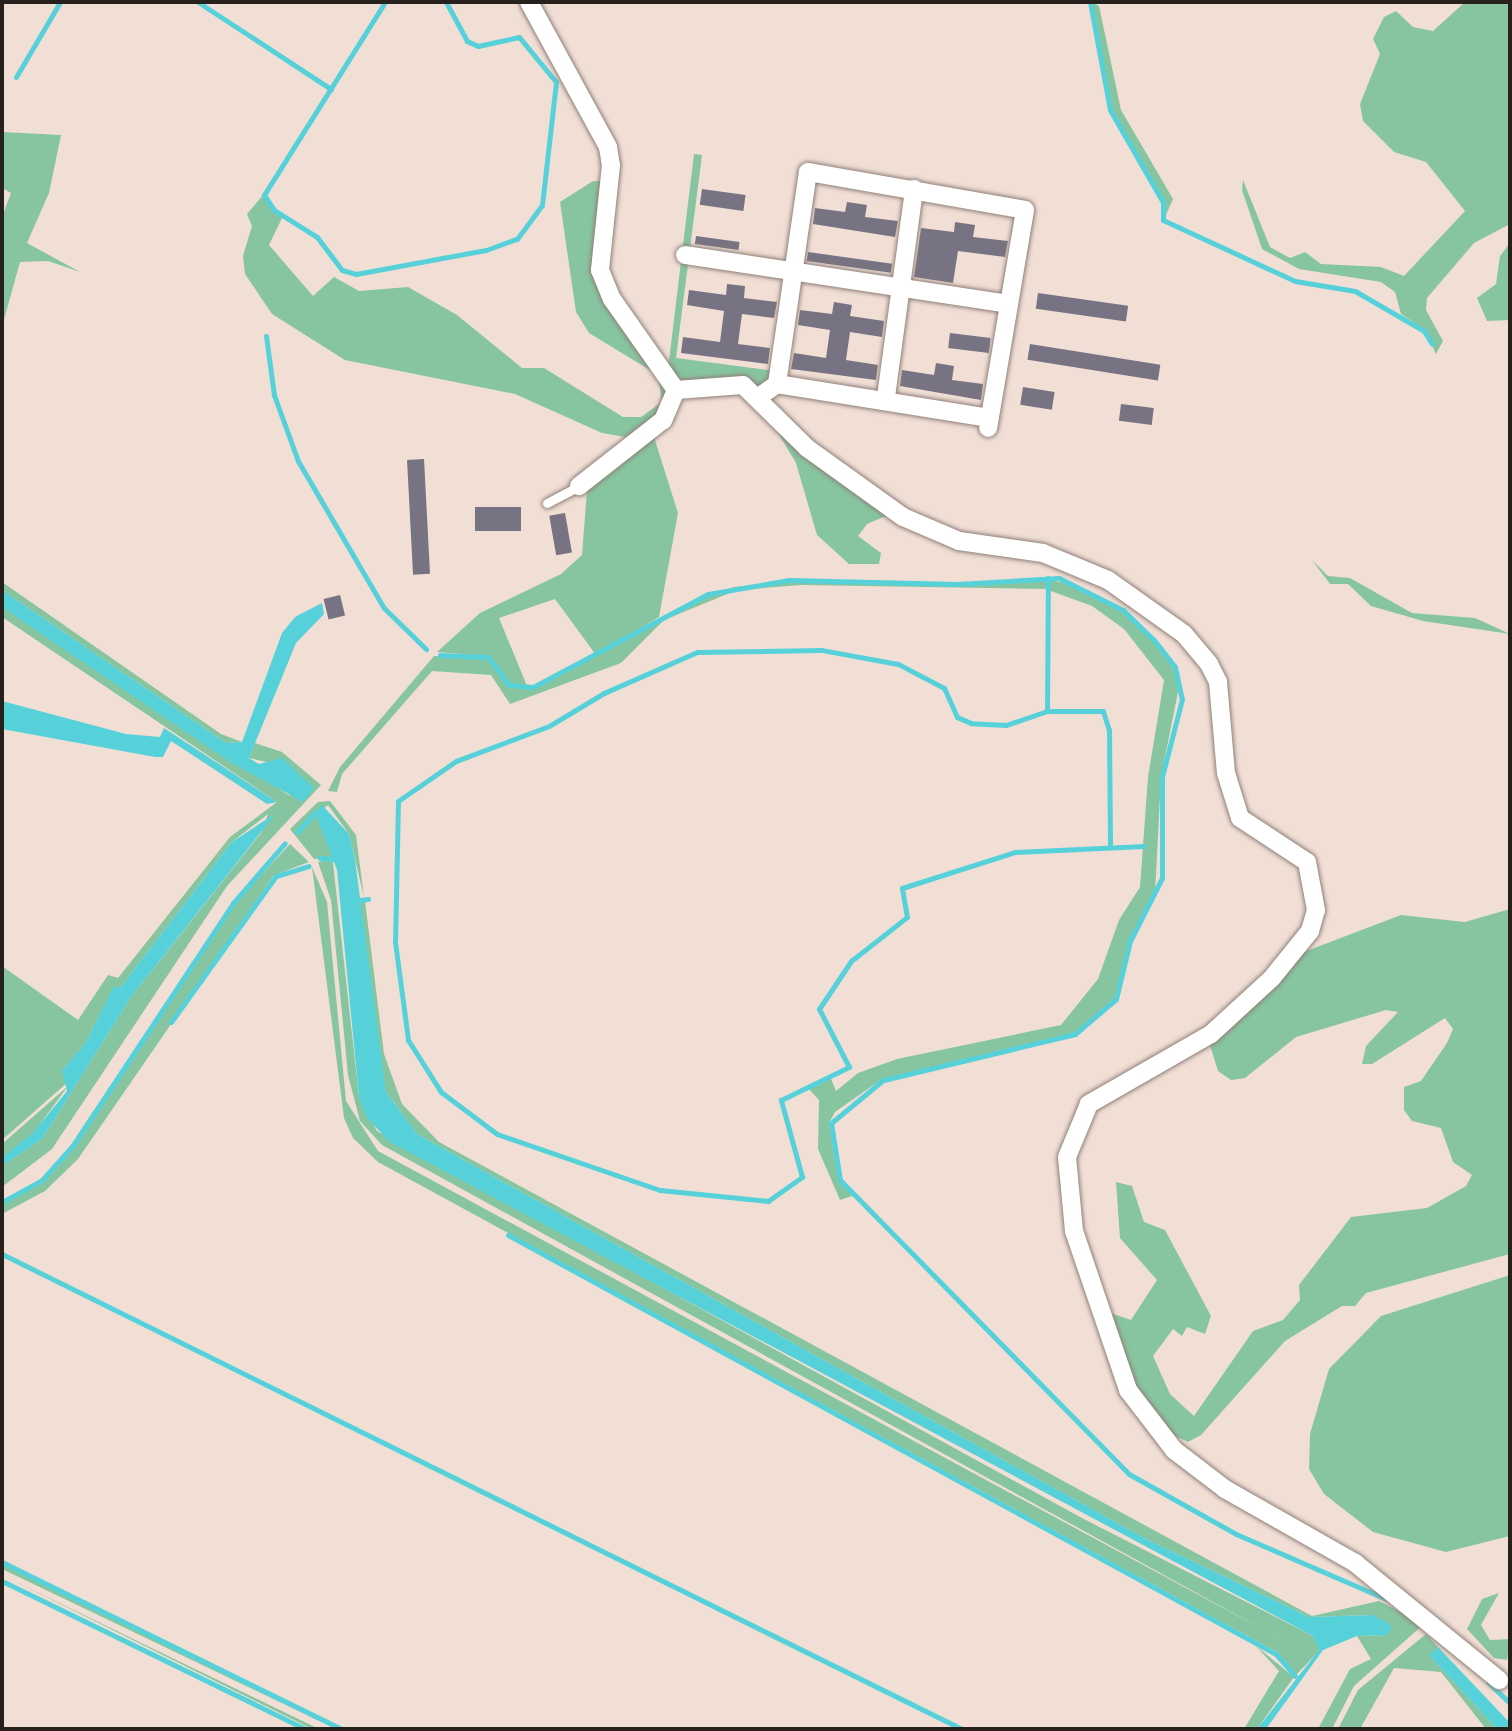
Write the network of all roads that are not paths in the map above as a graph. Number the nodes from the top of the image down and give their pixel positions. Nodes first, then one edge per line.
1 (529, 2) edge
2 (914, 189) junction
3 (685, 255) dead end
4 (793, 272) junction
5 (902, 289) junction
6 (1004, 303) junction
7 (777, 384) junction
8 (676, 390) junction
9 (760, 396) junction
10 (886, 397) junction
11 (579, 486) joint
12 (547, 503) dead end
13 (1499, 1680) dead end

1 - 8 street
2 - 4 street
2 - 5 street
2 - 6 street
3 - 4 street
4 - 5 street
4 - 7 street
5 - 6 street
5 - 10 street
6 - 10 street
7 - 9 street
7 - 10 street
8 - 9 street
8 - 11 street
9 - 13 street
11 - 12 lane

